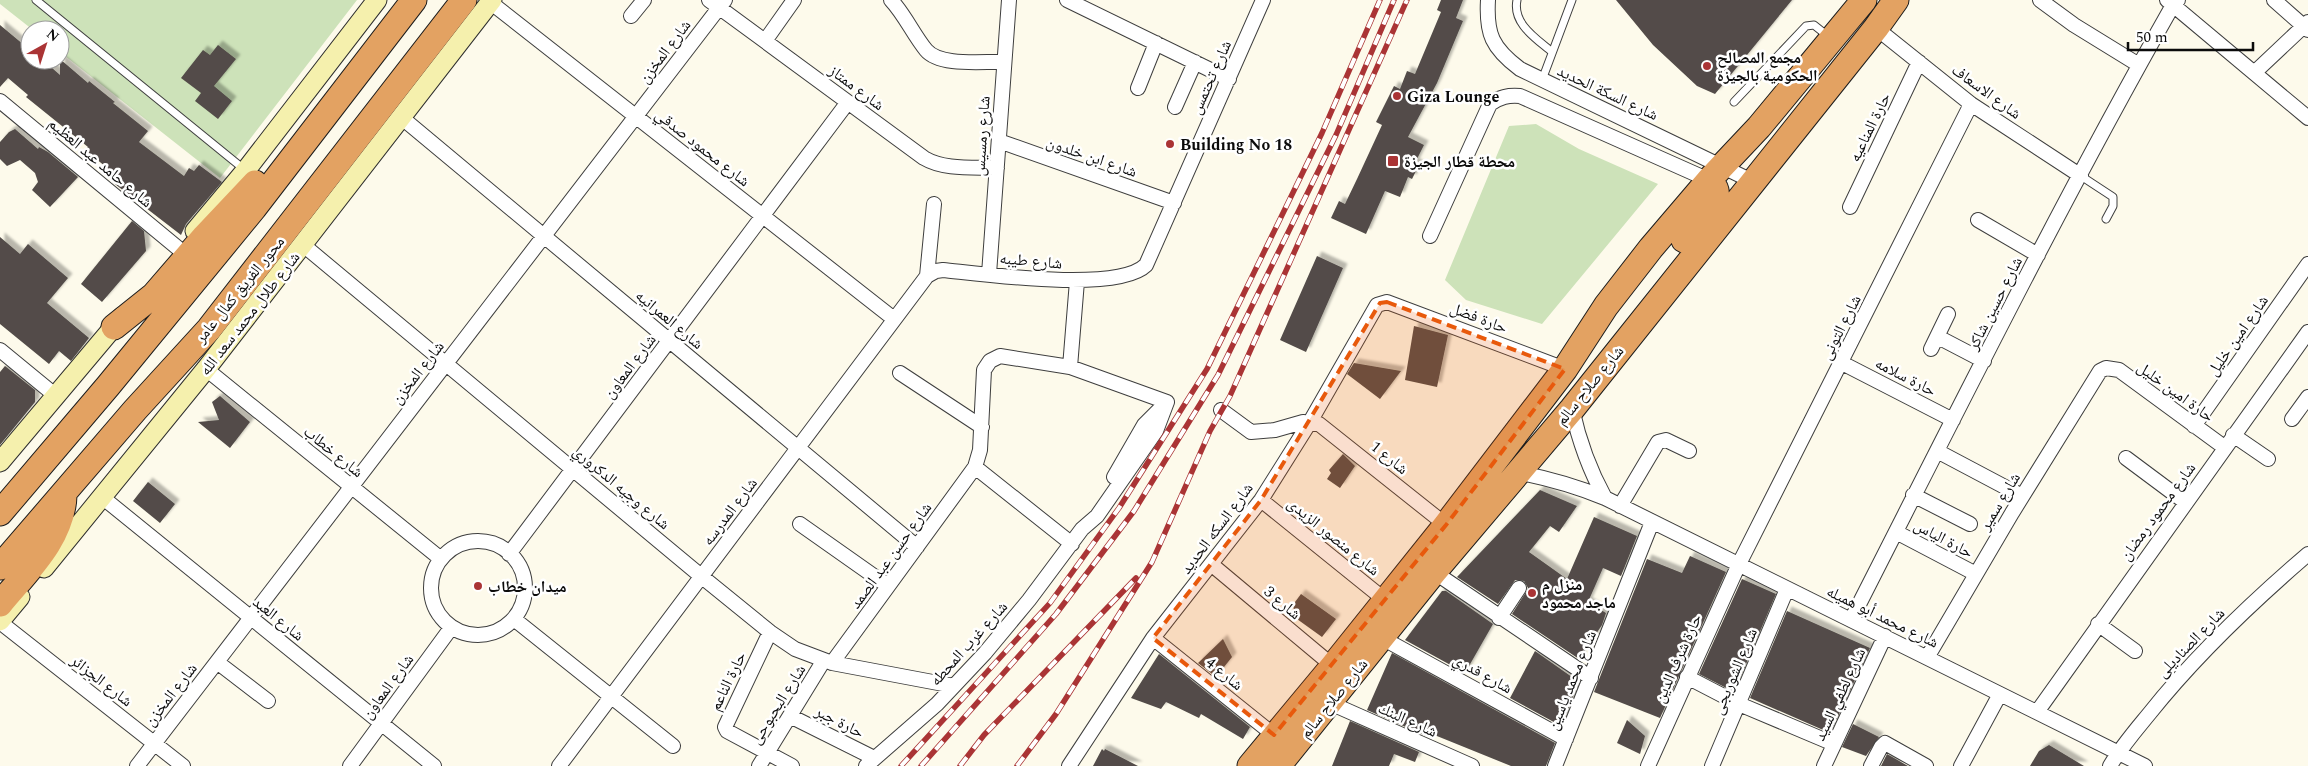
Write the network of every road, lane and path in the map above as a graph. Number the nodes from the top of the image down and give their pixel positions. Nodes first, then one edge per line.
1 (36, 0) edge
2 (377, 0) edge
3 (414, 0) edge
4 (464, 0) edge
5 (644, 0) edge
6 (794, 0) edge
7 (891, 0) edge
8 (1009, 0) edge
9 (1067, 0) edge
10 (1263, 0) edge
11 (1488, 0) edge
12 (1517, 0) edge
13 (1572, 0) edge
14 (1864, 0) edge
15 (1896, 0) edge
16 (2040, 0) edge
17 (2274, 0) edge
18 (491, 1) edge
19 (718, 2) edge
20 (2173, 2) edge
21 (631, 16) dead end
22 (2307, 26) edge
23 (1876, 28) junction
24 (1832, 40) junction
25 (765, 41) junction
26 (1156, 43) junction
27 (1552, 52) junction
28 (1004, 62) junction
29 (1194, 62) junction
30 (1919, 62) junction
31 (2139, 65) junction
32 (2254, 73) junction
33 (1229, 79) junction
34 (1542, 81) junction
35 (1138, 88) dead end
36 (0, 101) edge
37 (848, 102) junction
38 (1734, 102) dead end
39 (1971, 104) junction
40 (1175, 107) dead end
41 (330, 111) junction
42 (2306, 112) edge
43 (636, 116) junction
44 (401, 118) junction
45 (999, 141) junction
46 (997, 168) junction
47 (246, 170) junction
48 (1715, 173) junction
49 (2081, 176) junction
50 (1754, 182) junction
51 (1174, 203) junction
52 (934, 204) dead end
53 (1850, 207) dead end
54 (763, 216) junction
55 (2106, 219) dead end
56 (1978, 220) dead end
57 (544, 236) junction
58 (1430, 236) dead end
59 (302, 244) junction
60 (179, 249) junction
61 (2038, 255) junction
62 (2308, 264) edge
63 (1134, 273) joint
64 (989, 274) junction
65 (927, 276) junction
66 (1077, 282) junction
67 (1380, 303) joint
68 (1948, 314) dead end
69 (1643, 317) junction
70 (894, 320) junction
71 (114, 327) junction
72 (2308, 332) edge
73 (670, 341) junction
74 (0, 350) edge
75 (1984, 361) junction
76 (1842, 362) junction
77 (446, 364) junction
78 (1070, 367) junction
79 (2106, 368) joint
80 (206, 369) junction
81 (1565, 369) junction
82 (900, 373) dead end
83 (56, 396) junction
84 (2308, 397) edge
85 (1572, 409) junction
86 (1221, 410) dead end
87 (2292, 419) dead end
88 (1953, 420) junction
89 (1310, 422) junction
90 (2194, 426) junction
91 (982, 427) junction
92 (2233, 435) junction
93 (2224, 447) junction
94 (798, 448) junction
95 (1688, 451) dead end
96 (1937, 451) junction
97 (2126, 458) dead end
98 (2268, 459) dead end
99 (0, 462) edge
100 (976, 467) junction
101 (573, 469) junction
102 (1516, 472) junction
103 (351, 487) junction
104 (64, 492) junction
105 (1913, 494) junction
106 (2022, 496) junction
107 (102, 497) junction
108 (1605, 498) junction
109 (1261, 500) junction
110 (2184, 502) junction
111 (1620, 506) junction
112 (0, 513) edge
113 (1652, 522) junction
114 (800, 524) dead end
115 (1970, 524) dead end
116 (1446, 525) junction
117 (1896, 532) junction
118 (1072, 544) junction
119 (917, 547) junction
120 (510, 554) junction
121 (2308, 554) edge
122 (440, 559) junction
123 (1211, 564) junction
124 (1739, 564) junction
125 (0, 567) edge
126 (1434, 572) junction
127 (1976, 574) junction
128 (701, 576) junction
129 (888, 586) junction
130 (1519, 588) dead end
131 (1788, 589) junction
132 (1385, 600) junction
133 (0, 604) edge
134 (251, 617) junction
135 (514, 618) junction
136 (1499, 618) junction
137 (1851, 620) junction
138 (0, 621) edge
139 (2098, 624) junction
140 (451, 628) junction
141 (770, 632) junction
142 (1885, 636) junction
143 (1154, 638) junction
144 (1382, 638) junction
145 (2135, 651) dead end
146 (1928, 656) junction
147 (828, 661) junction
148 (217, 662) junction
149 (1333, 666) junction
150 (1687, 677) junction
151 (1590, 678) junction
152 (954, 686) junction
153 (2000, 694) junction
154 (611, 696) junction
155 (268, 701) dead end
156 (1330, 703) junction
157 (1739, 704) junction
158 (2036, 712) junction
159 (790, 716) junction
160 (381, 723) junction
161 (1274, 736) junction
162 (1566, 739) junction
163 (154, 743) junction
164 (1834, 744) junction
165 (673, 746) dead end
166 (2119, 751) junction
167 (767, 753) junction
168 (870, 762) edge
169 (1074, 764) edge
170 (1284, 764) edge
171 (137, 766) edge
172 (183, 766) edge
173 (350, 766) edge
174 (434, 766) edge
175 (558, 766) edge
176 (759, 766) edge
177 (792, 766) edge
178 (1250, 766) edge
179 (1472, 766) edge
180 (1556, 766) edge
181 (1648, 766) edge
182 (1712, 766) edge
183 (1824, 766) edge
184 (1871, 766) edge
185 (1926, 766) edge
186 (1961, 766) edge
187 (2110, 766) edge
188 (2145, 766) edge

1 - 47 lane
2 - 47 main road
3 - 41 highway
4 - 104 highway, محور الفريق كمال عامر
5 - 21 street
6 - 25 street
7 - 28 street
8 - 28 street, شارع رمسيس
9 - 26 street
10 - 33 street, شارع تحتمس
11 - 34 street, شارع السكة الحديد
12 - 27 lane
13 - 27 lane
14 - 24 highway, شارع صلاح سالم
15 - 23 highway, شارع صلاح سالم
16 - 31 street
17 - 22 street
18 - 43 street, شارع محمود صدقي
18 - 44 main road, شارع طلال محمد سعد الله
19 - 25 street, شارع ممتاز
19 - 43 street, شارع المخزن
20 - 31 street, شارع حسين شاكر
20 - 32 street
22 - 32 street
23 - 30 street, شارع الاسعاف
23 - 50 highway, شارع صلاح سالم
24 - 38 lane
24 - 48 highway, شارع صلاح سالم
25 - 37 street, شارع ممتاز
26 - 29 street
26 - 35 street
27 - 34 lane
28 - 45 street, شارع رمسيس
29 - 33 street
29 - 40 street
30 - 39 street, شارع الاسعاف
30 - 53 street, حارة المناعيه
31 - 49 street, شارع حسين شاكر
32 - 42 street
33 - 51 street, شارع تحتمس
34 - 48 street, شارع السكة الحديد
36 - 60 street, شارع حامد عبد العظيم
37 - 46 street, شارع ممتاز
37 - 54 street, شارع المعاون
39 - 49 street, شارع الاسعاف
39 - 76 street, شارع التونى
41 - 71 highway
41 - 112 highway
43 - 54 street, شارع محمود صدقي
43 - 57 street, شارع المخزن
44 - 57 street, شارع العمرانيه
44 - 59 main road, شارع طلال محمد سعد الله
45 - 46 street, شارع رمسيس
45 - 51 street, شارع ابن خلدون
46 - 64 street, شارع رمسيس
47 - 60 main road
48 - 50 street, شارع السكة الحديد
48 - 58 street
48 - 69 highway
48 - 81 highway, شارع صلاح سالم
49 - 55 lane
49 - 61 street, شارع حسين شاكر
50 - 69 highway, شارع صلاح سالم
51 - 63 street, شارع تحتمس
52 - 65 street
54 - 70 street, شارع محمود صدقي
54 - 73 street, شارع المعاون
56 - 61 street
57 - 73 street, شارع العمرانيه
57 - 77 street, شارع المخزن
59 - 77 street, شارع وجيه الدكروري
59 - 80 main road, شارع طلال محمد سعد الله
60 - 71 main road
61 - 75 street, شارع حسين شاكر
62 - 90 street, شارع امين خليل
63 - 66 street, شارع طيبه
64 - 65 street, شارع طيبه
64 - 66 street, شارع طيبه
65 - 70 street, شارع المدرسه
66 - 78 street
67 - 81 street, حارة فضل
67 - 89 street, شارع السكه الحديد
68 - 75 street
69 - 85 highway, شارع صلاح سالم
70 - 94 street, شارع المدرسه
71 - 83 main road
72 - 92 street, شارع محمود رمضان
73 - 94 street, شارع العمرانيه
73 - 101 street, شارع المعاون
74 - 83 street
75 - 88 street, شارع حسين شاكر
76 - 88 street, حارة سلامه
76 - 124 street, شارع التونى
77 - 101 street, شارع وجيه الدكروري
77 - 103 street, شارع المخزن
78 - 91 street
78 - 118 street, شارع غرب المحطه
79 - 90 street, حارة امين خليل
79 - 106 street, شارع سمير
80 - 103 street, شارع خطاب
80 - 107 main road, شارع طلال محمد سعد الله
81 - 116 highway, شارع صلاح سالم
82 - 91 street
83 - 99 main road
84 - 87 street
85 - 102 highway, شارع صلاح سالم
85 - 108 street
86 - 89 street
88 - 96 street, شارع حسين شاكر
89 - 109 street, شارع السكه الحديد
89 - 116 street, شارع 1
90 - 93 street, حارة امين خليل
91 - 100 street
92 - 93 street, شارع محمود رمضان
92 - 98 street
93 - 110 street, شارع محمود رمضان
94 - 119 street, شارع العمرانيه
94 - 128 street, شارع المدرسه
95 - 111 street
96 - 105 street, شارع حسين شاكر
96 - 106 street
97 - 110 street
100 - 118 street
100 - 119 street, شارع حسن عبد الصمد
101 - 120 street, شارع المعاون
101 - 128 street, شارع وجيه الدكروري
102 - 108 street, شارع محمد أبو هميله
102 - 126 highway, شارع صلاح سالم
103 - 122 street, شارع خطاب
103 - 134 street, شارع المخزن
104 - 125 highway, محور الفريق كمال عامر
104 - 133 highway
105 - 115 street
105 - 117 street, شارع حسين شاكر
106 - 127 street, شارع سمير
107 - 134 street, شارع العبد
107 - 138 main road, شارع طلال محمد سعد الله
108 - 111 street, شارع محمد أبو هميله
109 - 123 street, شارع السكه الحديد
109 - 132 street, شارع منصور الزيدى
110 - 139 street, شارع محمود رمضان
111 - 113 street, شارع محمد أبو هميله
113 - 124 street, شارع محمد أبو هميله
113 - 151 street, شارع محمد ياسين
114 - 129 street
116 - 132 highway, شارع صلاح سالم
117 - 127 street, حارة الياس
117 - 137 street, شارع حسين شاكر
118 - 152 street, شارع غرب المحطه
119 - 129 street, شارع حسن عبد الصمد
120 - 122 street
120 - 135 street
121 - 166 street, شارع الصناديلى
122 - 140 street
123 - 143 street, شارع السكه الحديد
123 - 149 street, شارع 3
124 - 131 street, شارع محمد أبو هميله
124 - 150 street, حارة شرف الدين
126 - 136 street
126 - 144 highway, شارع صلاح سالم
127 - 146 street, شارع سمير
128 - 141 street, شارع وجيه الدكروري
128 - 154 street, شارع المدرسه
129 - 147 street, شارع حسن عبد الصمد
130 - 136 street
131 - 137 street, شارع محمد أبو هميله
131 - 157 street, شارع الشوربجى
132 - 149 highway, شارع صلاح سالم
134 - 148 street, شارع المخزن
134 - 160 street, شارع العبد
135 - 140 street
135 - 154 street
136 - 151 street
137 - 142 street, شارع محمد أبو هميله
138 - 163 street, شارع الجزائر
139 - 145 street
139 - 158 street, شارع محمود رمضان
140 - 160 street, شارع المعاون
141 - 147 street, شارع وجيه الدكروري
141 - 167 street, حارة الناعم
142 - 146 street, شارع محمد أبو هميله
142 - 164 street, شارع لطفي السيد
143 - 161 street, شارع 4
143 - 169 street, شارع السكه الحديد
144 - 156 highway, شارع صلاح سالم
144 - 162 street, شارع قدري
146 - 153 street, شارع محمد أبو هميله
147 - 152 street, شارع وجيه الدكروري
147 - 159 street, شارع البحبوحى
148 - 155 street
148 - 163 street, شارع المخزن
149 - 161 highway, شارع صلاح سالم
150 - 157 street
150 - 181 street, حارة شرف الدين
151 - 162 street, شارع محمد ياسين
152 - 168 street, شارع غرب المحطه
153 - 158 street, شارع محمد أبو هميله
153 - 186 street
154 - 165 street
154 - 175 street, شارع المدرسه
156 - 170 highway, شارع صلاح سالم
156 - 179 street, شارع البنك
157 - 164 street
157 - 182 street, شارع الشوربجى
158 - 166 street, شارع محمد أبو هميله
159 - 167 street, شارع البحبوحى
159 - 168 street, حارة جبر
160 - 173 street, شارع المعاون
160 - 174 street, شارع العبد
161 - 178 highway, شارع صلاح سالم
162 - 180 street, شارع محمد ياسين
163 - 171 street, شارع المخزن
163 - 172 street, شارع الجزائر
164 - 183 street, شارع لطفي السيد
166 - 187 street, شارع الصناديلى
166 - 188 street, شارع محمد أبو هميله
167 - 176 street, شارع البحبوحى
167 - 177 street
184 - 185 street

